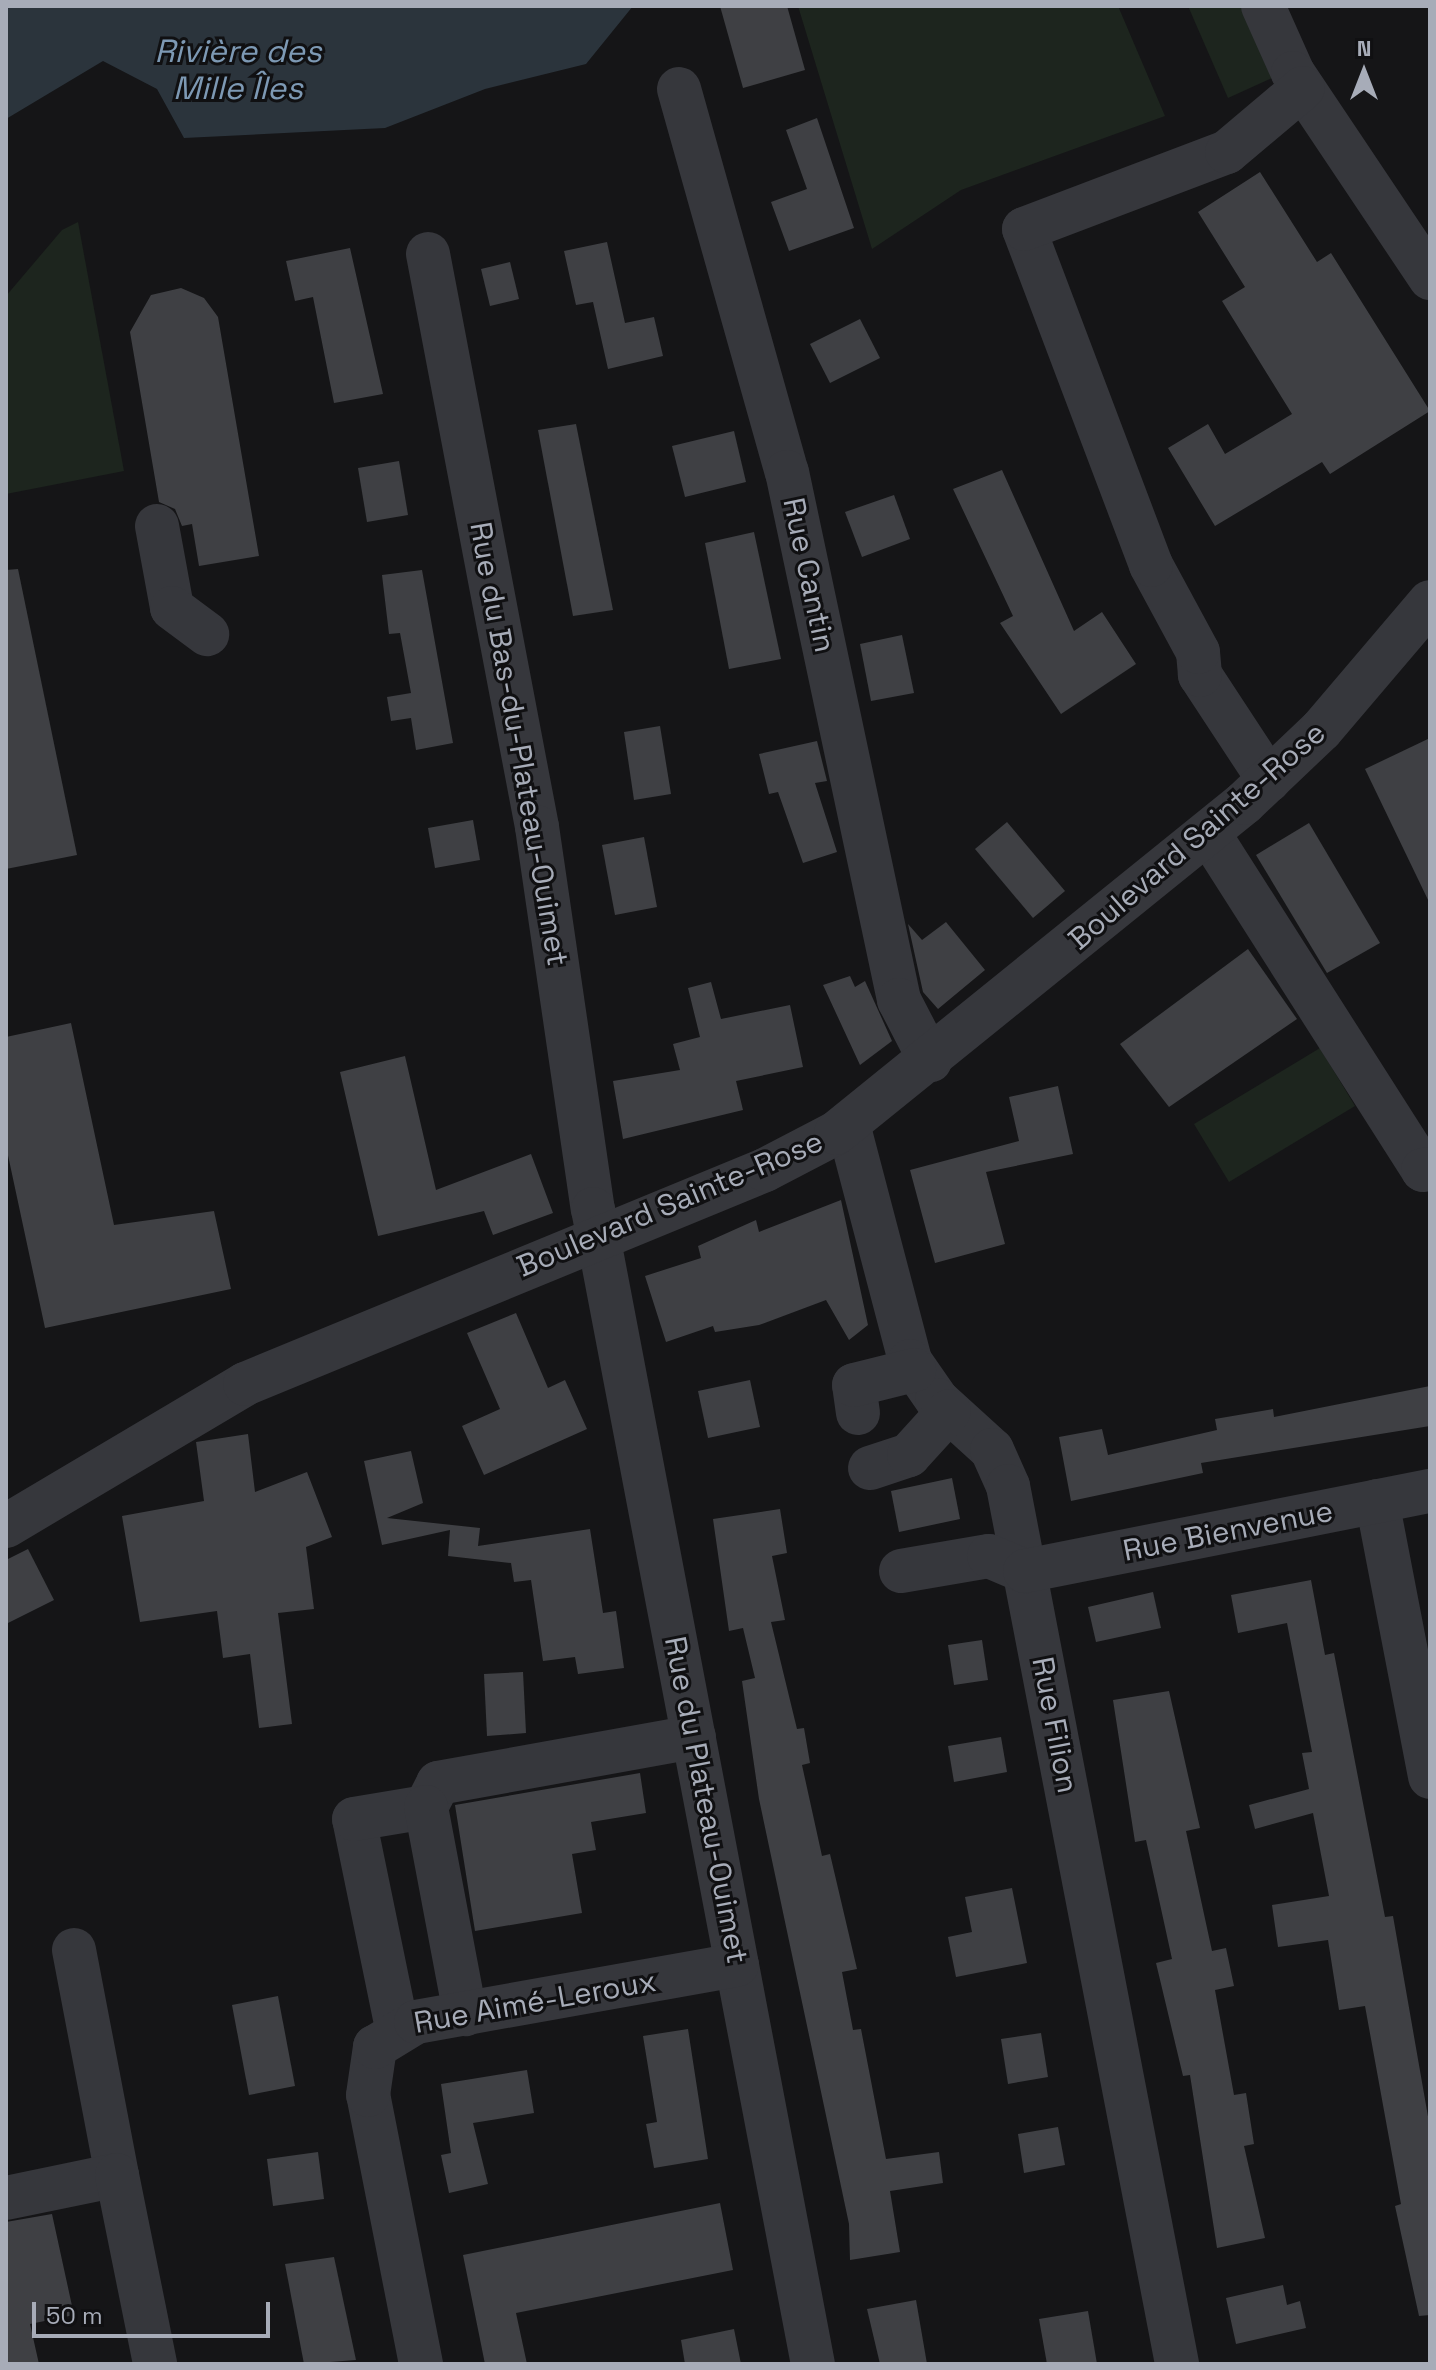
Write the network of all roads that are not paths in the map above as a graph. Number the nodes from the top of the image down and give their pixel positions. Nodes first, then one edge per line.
1 (1263, 6) edge
2 (1303, 88) junction
3 (679, 89) dead end
4 (428, 254) dead end
5 (1430, 278) edge
6 (157, 526) dead end
7 (1422, 628) edge
8 (207, 634) dead end
9 (1269, 780) junction
10 (1209, 834) junction
11 (930, 1060) junction
12 (848, 1124) junction
13 (1430, 1169) edge
14 (598, 1235) junction
15 (914, 1370) junction
16 (949, 1411) junction
17 (858, 1413) dead end
18 (870, 1468) dead end
19 (1430, 1491) edge
20 (1377, 1501) junction
21 (6, 1526) edge
22 (901, 1571) dead end
23 (1025, 1571) junction
24 (694, 1737) junction
25 (1430, 1777) edge
26 (426, 1807) junction
27 (74, 1950) dead end
28 (737, 1965) junction
29 (465, 2014) junction
30 (397, 2028) junction
31 (117, 2175) junction
32 (6, 2198) edge
33 (155, 2364) edge
34 (421, 2364) edge
35 (813, 2364) edge
36 (1177, 2364) edge

1 - 2 street
2 - 5 street
2 - 9 street
3 - 11 street, Rue Cantin
4 - 14 street, Rue du Bas-du-Plateau-Ouimet
6 - 8 street
7 - 9 street, Boulevard Sainte-Rose
9 - 10 street, Boulevard Sainte-Rose
10 - 11 street, Boulevard Sainte-Rose
10 - 13 street
11 - 12 street, Boulevard Sainte-Rose
12 - 14 street, Boulevard Sainte-Rose
12 - 15 street, Rue Filion
14 - 21 street, Boulevard Sainte-Rose
14 - 24 street, Rue du Plateau-Ouimet
15 - 16 street, Rue Filion
15 - 17 street
16 - 18 street
16 - 23 street, Rue Filion
19 - 20 street, Rue Bienvenue
20 - 23 street, Rue Bienvenue
20 - 25 street
22 - 23 street
23 - 36 street, Rue Filion
24 - 26 street
24 - 28 street, Rue du Plateau-Ouimet
26 - 29 street
26 - 30 street
27 - 31 street
28 - 29 street, Rue Aimé-Leroux
28 - 35 street, Rue du Plateau-Ouimet
29 - 30 street, Rue Aimé-Leroux
30 - 34 street, Rue Aimé-Leroux
31 - 32 street
31 - 33 street

